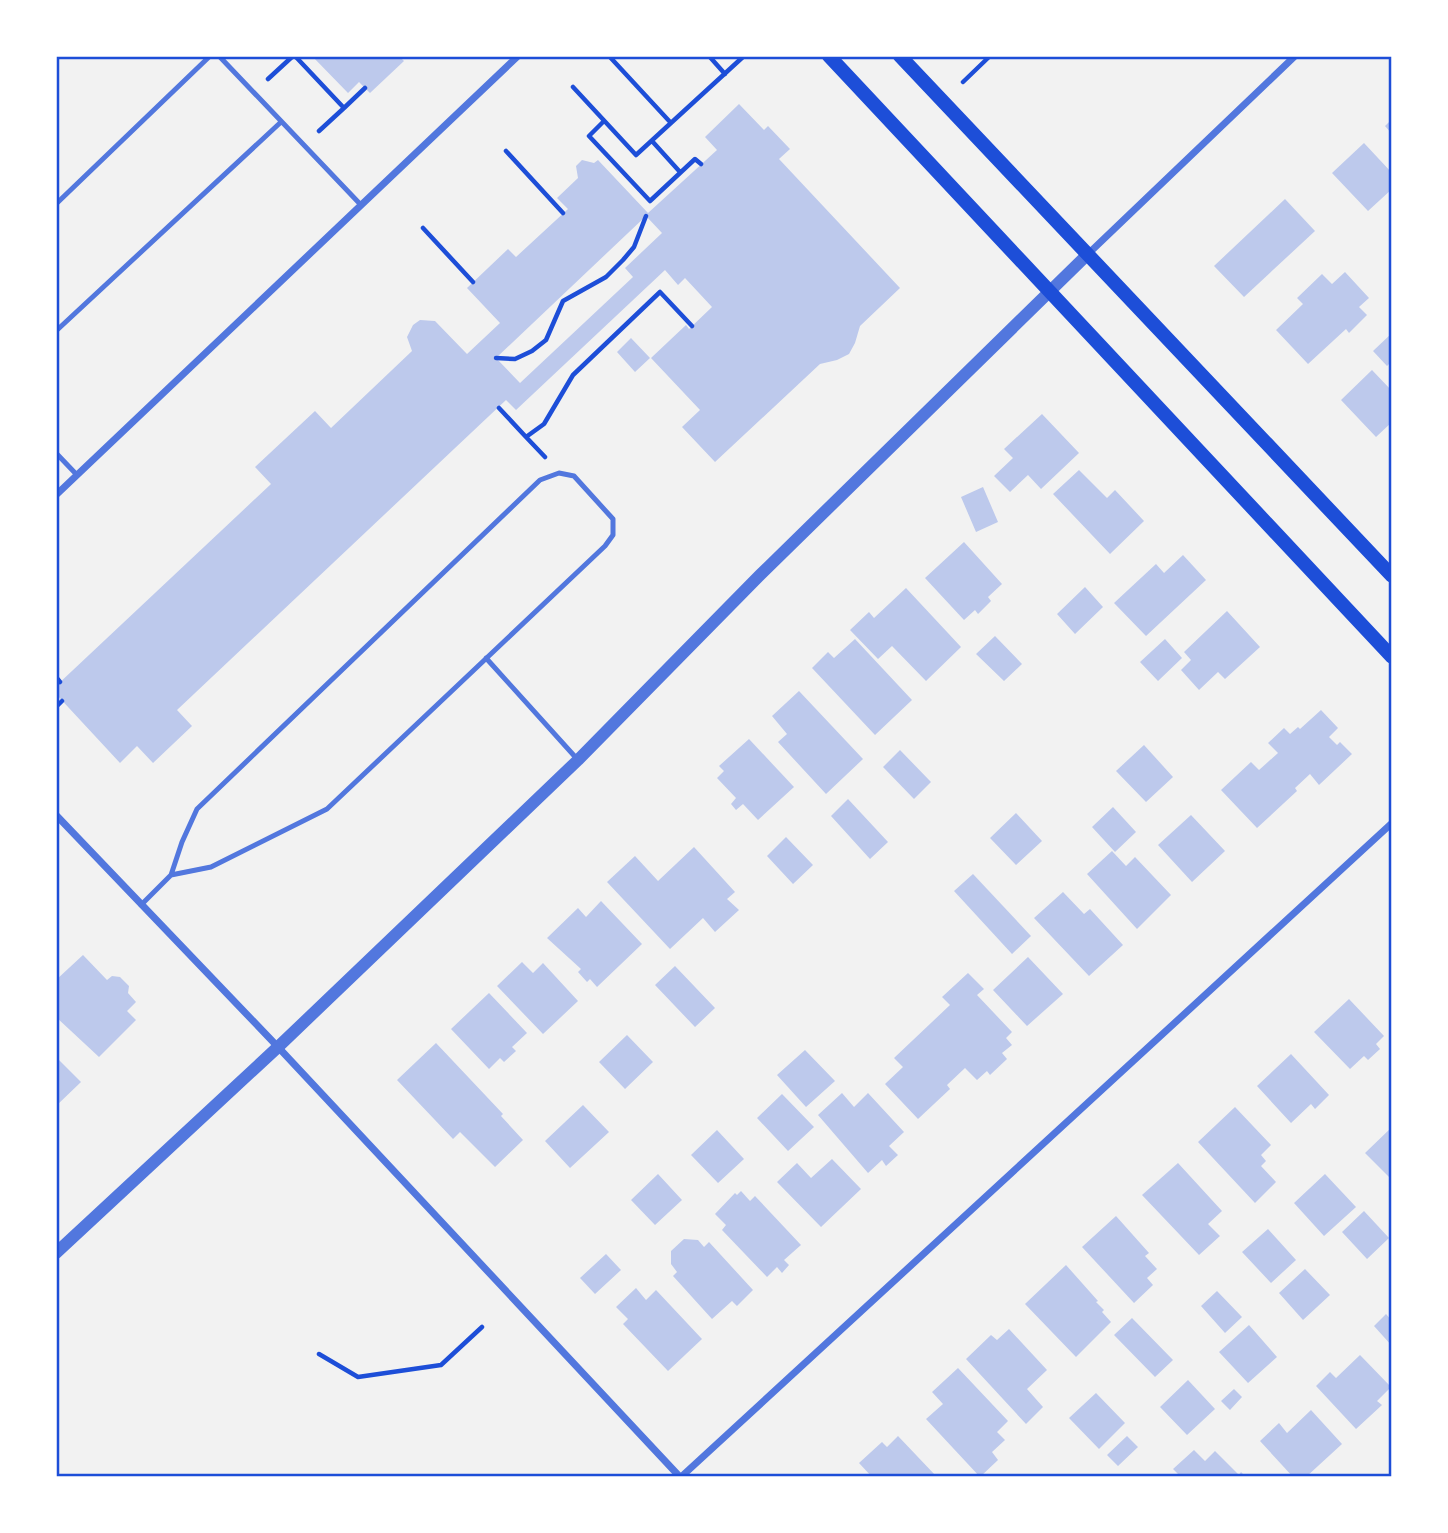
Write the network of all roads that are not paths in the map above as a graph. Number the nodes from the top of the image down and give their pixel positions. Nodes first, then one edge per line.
1 (210, 56) edge
2 (219, 56) edge
3 (519, 56) edge
4 (829, 56) edge
5 (900, 56) edge
6 (1295, 56) edge
7 (281, 121) junction
8 (56, 204) edge
9 (361, 205) junction
10 (1088, 254) junction
11 (1049, 292) junction
12 (56, 331) edge
13 (56, 453) edge
14 (77, 475) junction
15 (56, 495) edge
16 (1392, 576) edge
17 (1392, 657) edge
18 (486, 658) junction
19 (578, 760) junction
20 (56, 815) edge
21 (1392, 823) edge
22 (171, 875) junction
23 (141, 905) junction
24 (278, 1047) junction
25 (56, 1253) edge
26 (680, 1477) edge

1 - 8 lane
2 - 7 lane
3 - 9 street
4 - 11 main road
5 - 10 main road
6 - 10 street
7 - 9 lane
7 - 12 lane
9 - 14 street
10 - 11 street
10 - 16 main road
11 - 17 main road
11 - 19 street
13 - 14 lane
14 - 15 street
18 - 19 lane
18 - 22 lane
18 - 22 lane
19 - 24 street
20 - 23 street
21 - 26 street
22 - 23 lane
23 - 24 street
24 - 25 street
24 - 26 street

